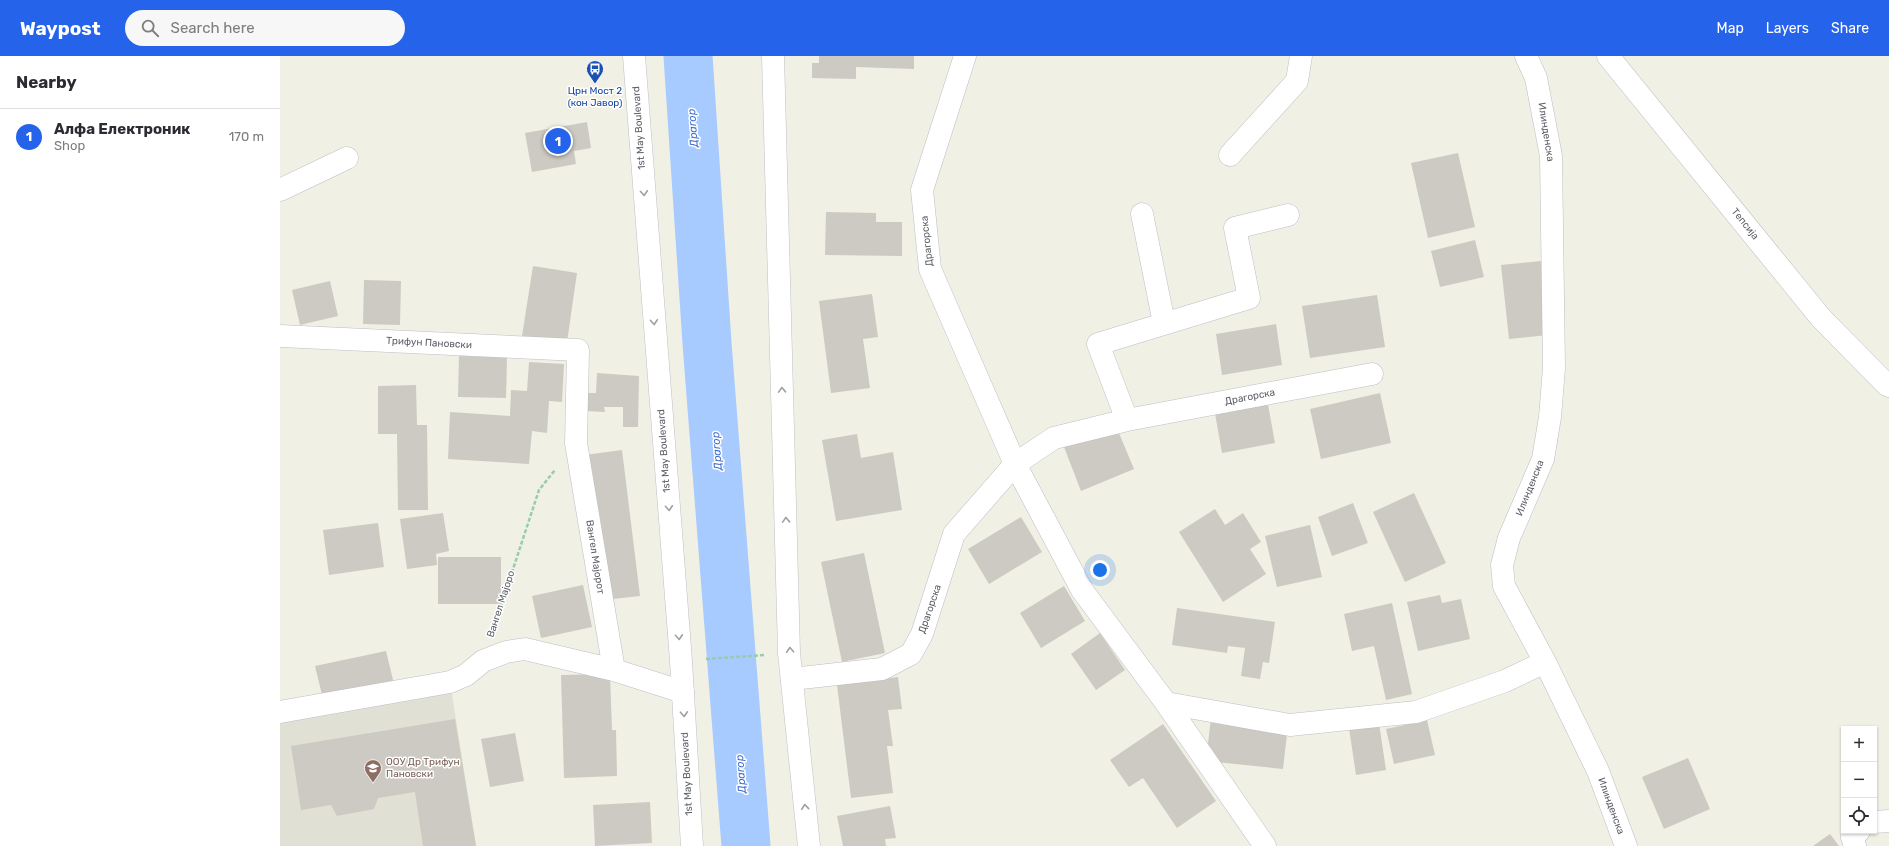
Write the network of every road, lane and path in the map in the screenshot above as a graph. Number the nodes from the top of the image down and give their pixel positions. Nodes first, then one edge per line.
1 (634, 56) edge
2 (773, 56) edge
3 (965, 56) edge
4 (1300, 56) edge
5 (1526, 56) edge
6 (1608, 56) edge
7 (1230, 154) dead end
8 (347, 158) dead end
9 (280, 190) edge
10 (1142, 214) dead end
11 (1288, 215) dead end
12 (1164, 323) junction
13 (280, 336) edge
14 (1372, 374) dead end
15 (1889, 386) edge
16 (1127, 420) junction
17 (576, 443) junction
18 (1015, 464) junction
19 (756, 655) dead end
20 (707, 659) dead end
21 (483, 661) junction
22 (1545, 662) junction
23 (614, 670) junction
24 (792, 679) junction
25 (682, 692) junction
26 (1166, 703) junction
27 (280, 712) edge
28 (1889, 821) edge
29 (1877, 822) edge
30 (1856, 834) edge
31 (692, 846) edge
32 (809, 846) edge
33 (1265, 846) edge
34 (1626, 846) edge
35 (1855, 846) edge

1 -> 25 street, 1st May Boulevard
24 -> 2 street
3 - 18 street, Драгорска
4 - 7 street
5 - 22 street, Илинденска
6 - 15 street, Тепсија
8 - 9 street
10 - 12 street
11 - 12 street
12 - 16 street
13 - 17 street, Трифун Пановски
14 - 16 street, Драгорска
16 - 18 street, Драгорска
17 - 21 path, Вангел Мајоро
17 - 23 street, Вангел Маjорот
18 - 24 street, Драгорска
18 - 26 street
19 - 20 path
21 - 23 street
21 - 27 street
22 - 26 street
22 - 34 street, Илинденска
23 - 25 street
32 -> 24 street
25 -> 31 street, 1st May Boulevard
26 - 33 street
28 - 29 street
30 - 35 street

